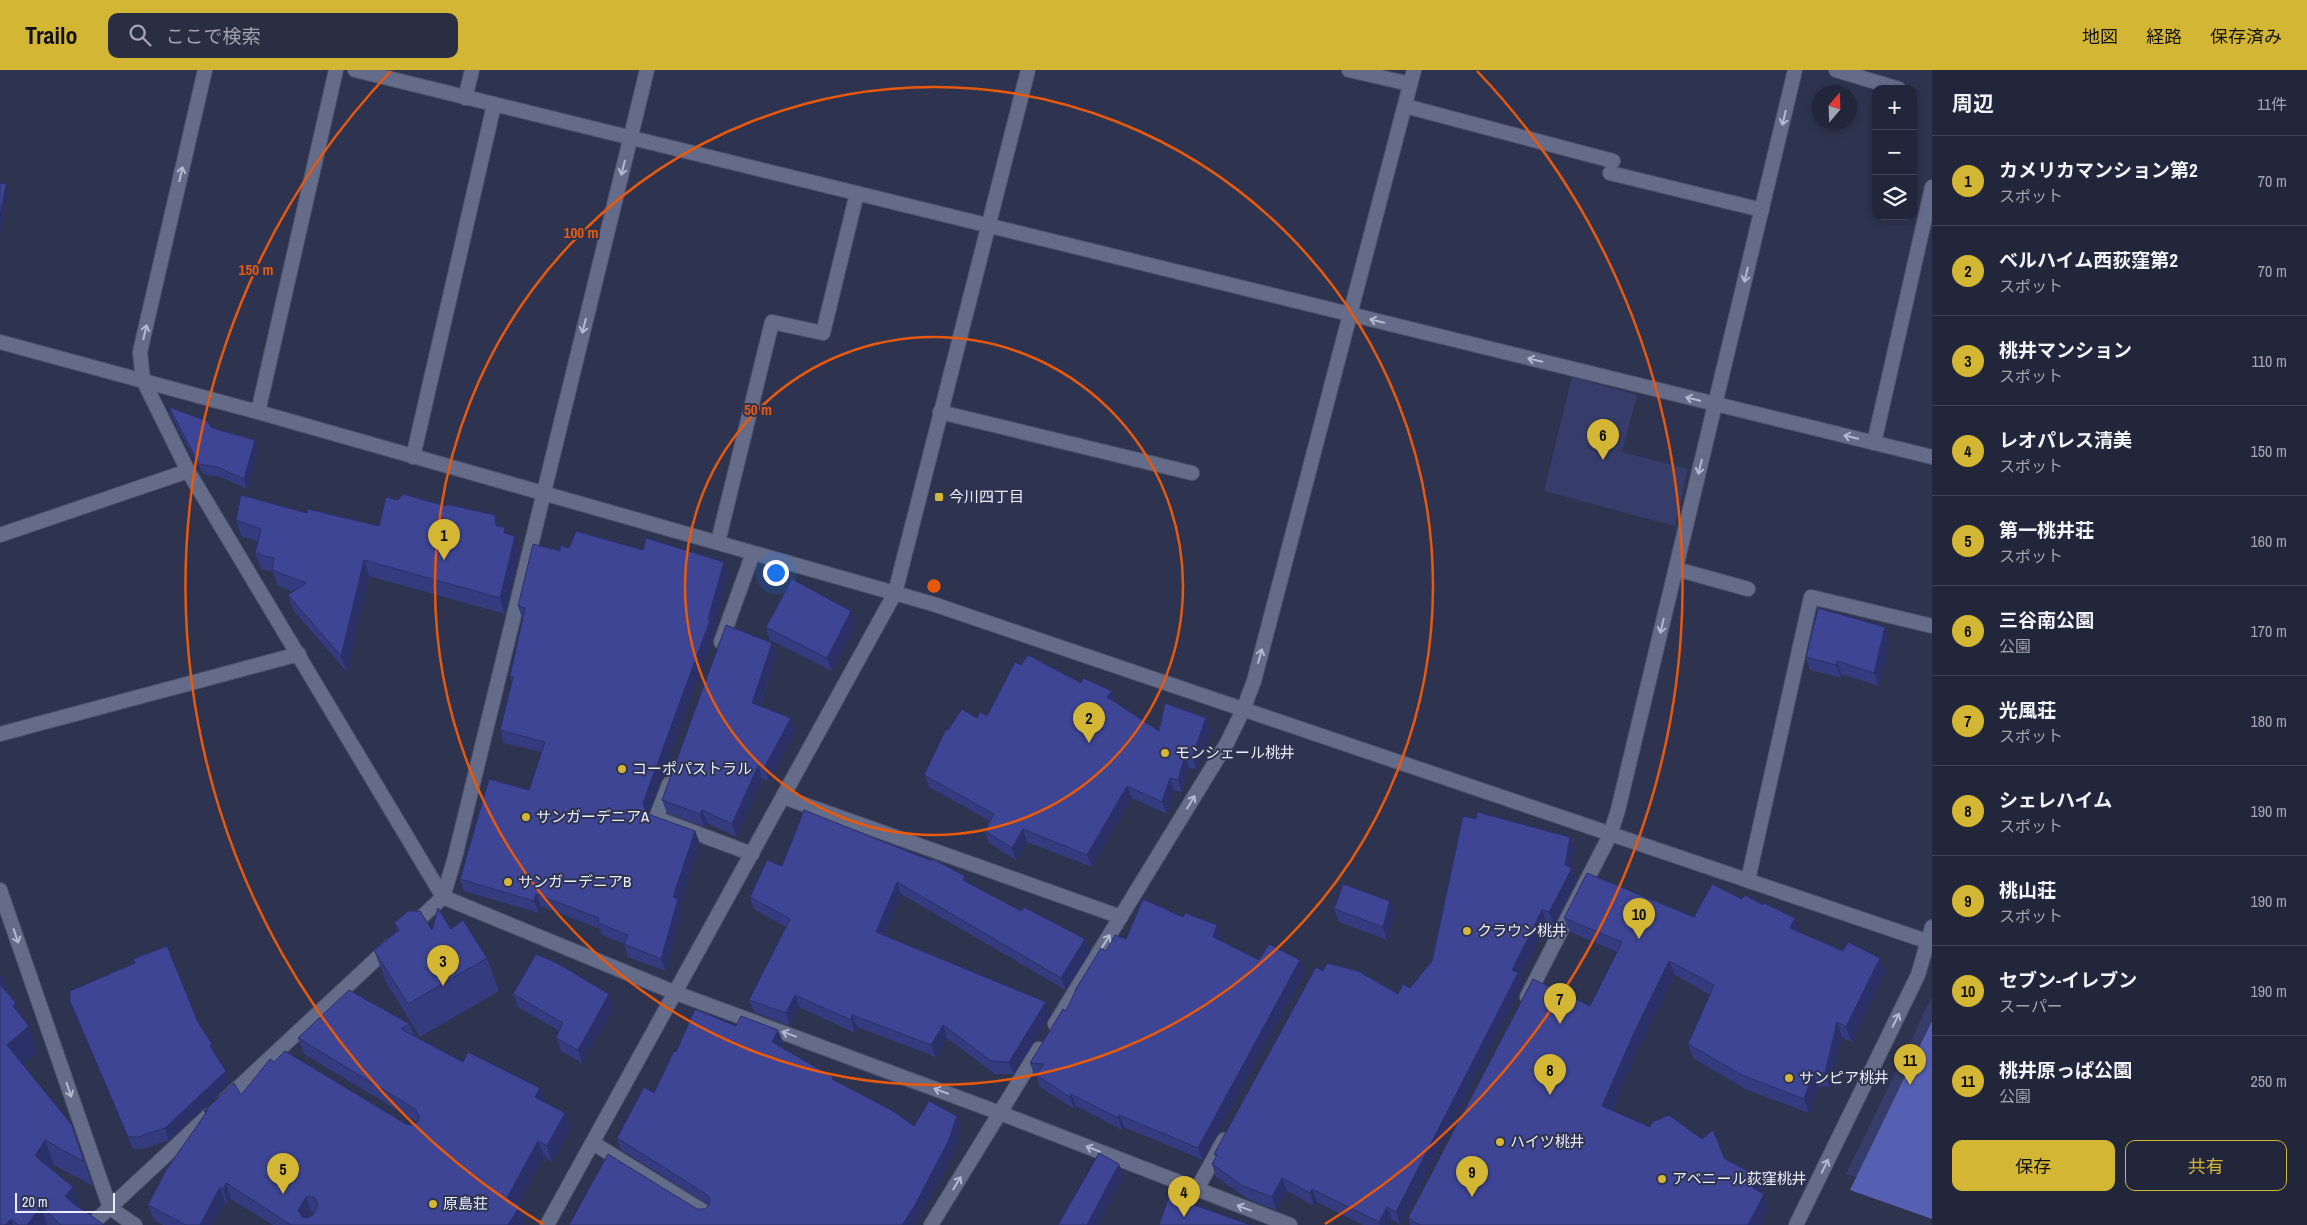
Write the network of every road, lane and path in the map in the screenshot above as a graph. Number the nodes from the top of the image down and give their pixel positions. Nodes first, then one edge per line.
1 (204, 70) edge
2 (336, 70) edge
3 (355, 70) edge
4 (472, 70) edge
5 (647, 70) edge
6 (1028, 70) edge
7 (1349, 70) edge
8 (1414, 70) edge
9 (1795, 70) edge
10 (1836, 70) edge
11 (1410, 84) junction
12 (1886, 85) edge
13 (465, 98) junction
14 (494, 105) junction
15 (1405, 106) junction
16 (630, 136) junction
17 (1932, 187) edge
18 (857, 193) junction
19 (1762, 210) junction
20 (988, 226) junction
21 (1349, 314) junction
22 (0, 342) edge
23 (143, 380) junction
24 (1715, 404) junction
25 (258, 412) junction
26 (940, 412) junction
27 (1874, 443) junction
28 (412, 457) junction
29 (1932, 457) edge
30 (188, 471) junction
31 (1192, 473) dead end
32 (544, 494) junction
33 (0, 535) edge
34 (718, 542) junction
35 (753, 553) junction
36 (1676, 569) junction
37 (1748, 588) dead end
38 (895, 593) junction
39 (1932, 626) edge
40 (299, 654) junction
41 (716, 654) edge
42 (1243, 710) junction
43 (0, 734) edge
44 (673, 772) edge
45 (783, 796) junction
46 (1610, 835) junction
47 (752, 854) junction
48 (1748, 880) junction
49 (0, 890) edge
50 (443, 897) junction
51 (1121, 917) junction
52 (1932, 927) edge
53 (1930, 943) edge
54 (676, 992) junction
55 (1520, 1011) edge
56 (279, 1050) junction
57 (295, 1059) edge
58 (1000, 1113) junction
59 (1230, 1129) edge
60 (593, 1143) junction
61 (1197, 1189) junction
62 (110, 1208) junction
63 (706, 1214) edge
64 (91, 1225) edge
65 (135, 1225) edge
66 (548, 1225) edge
67 (931, 1225) edge
68 (1290, 1225) edge
69 (1796, 1225) edge

23 -> 1 street
2 - 25 street
3 - 13 street
4 - 13 street
5 - 16 street
6 - 20 street
7 - 11 street
8 - 11 street
9 -> 19 street
10 - 12 street
11 - 15 street
13 - 14 street
14 - 16 street
14 - 28 street
15 - 19 street
15 - 21 street
16 - 18 street
16 -> 32 street
17 - 27 street
18 - 20 street
18 - 34 street
19 -> 24 street
20 - 21 street
20 - 26 street
24 -> 21 street
42 -> 21 street
22 - 23 street
23 - 25 street
23 - 30 street
27 -> 24 street
24 -> 36 street
25 - 28 street
26 - 31 street
26 - 38 street
27 - 29 street
28 - 32 street
30 - 33 street
30 - 40 street
32 - 34 street
32 - 50 street
34 - 35 street
35 - 38 street
35 - 41 street
36 - 37 street
36 -> 46 street
38 - 42 street
38 - 45 street
39 - 48 street
40 - 43 street
40 - 50 street
42 - 46 street
51 -> 42 street
44 - 47 street
45 - 47 street
45 - 51 street
46 - 48 street
46 - 55 street
47 - 54 street
48 - 53 street
49 -> 62 street
50 - 54 street
50 - 56 street
58 -> 51 street
52 - 53 street
69 -> 53 street
58 -> 54 street
54 - 60 street
56 - 57 street
56 - 62 street
61 -> 58 street
67 -> 58 street
59 - 61 street
60 - 63 street
60 - 66 street
68 -> 61 street
62 - 64 street
62 - 65 street

